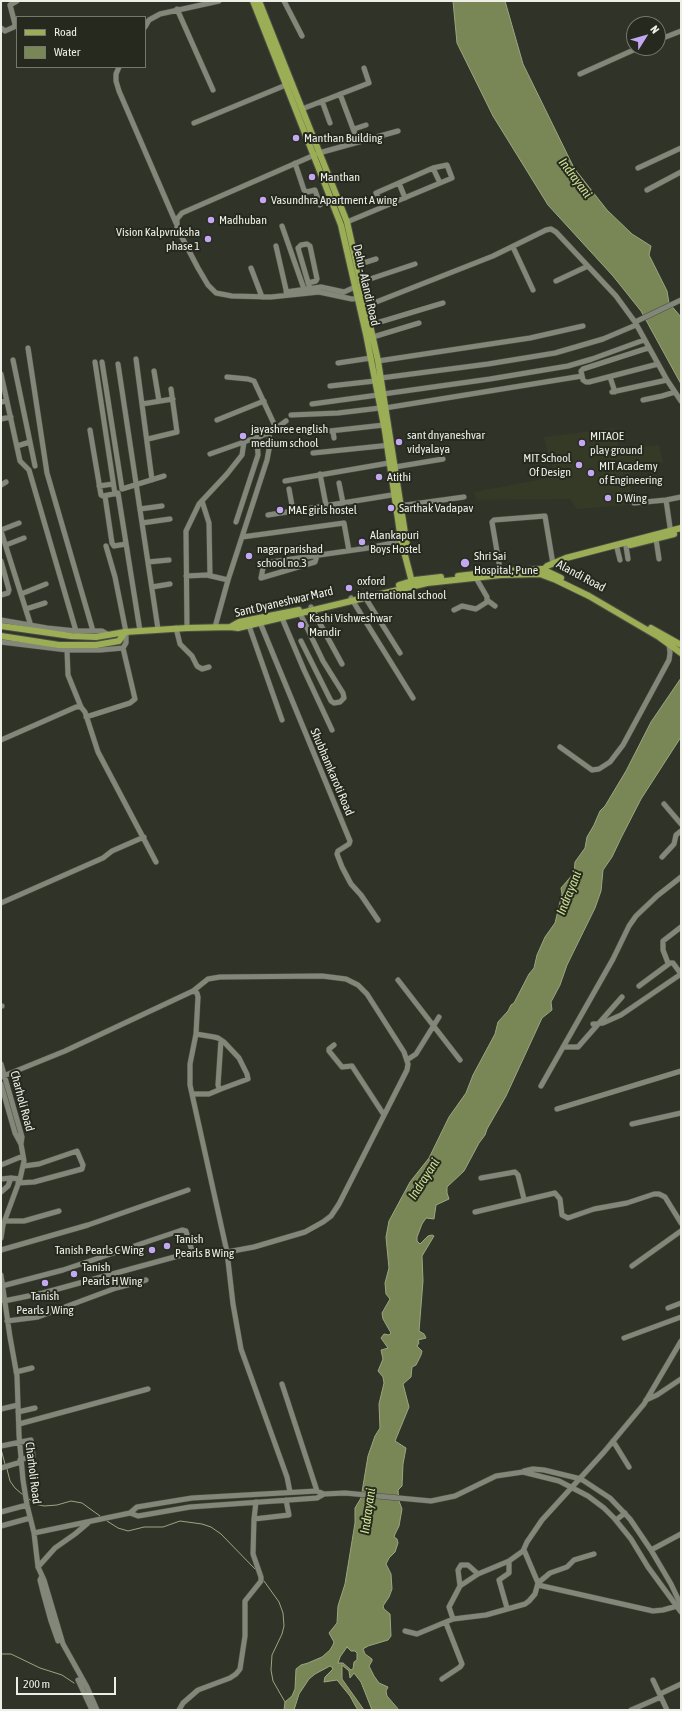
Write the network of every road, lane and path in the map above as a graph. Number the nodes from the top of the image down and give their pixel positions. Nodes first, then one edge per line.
1 (17, 1) edge
2 (219, 1) edge
3 (253, 1) edge
4 (259, 1) edge
5 (284, 1) edge
6 (204, 2) edge
7 (177, 9) junction
8 (146, 26) edge
9 (1, 28) edge
10 (681, 31) edge
11 (302, 36) dead end
12 (666, 37) edge
13 (626, 53) edge
14 (119, 68) edge
15 (364, 68) dead end
16 (580, 74) dead end
17 (286, 85) junction
18 (213, 90) dead end
19 (340, 94) junction
20 (322, 101) junction
21 (302, 109) junction
22 (194, 123) dead end
23 (330, 123) dead end
24 (366, 125) dead end
25 (354, 129) junction
26 (398, 131) dead end
27 (358, 142) junction
28 (681, 148) edge
29 (316, 154) junction
30 (295, 164) junction
31 (433, 168) junction
32 (638, 168) dead end
33 (681, 172) edge
34 (399, 183) junction
35 (440, 183) junction
36 (647, 190) dead end
37 (405, 198) junction
38 (320, 205) dead end
39 (382, 207) junction
40 (347, 222) junction
41 (176, 224) junction
42 (282, 226) dead end
43 (276, 246) dead end
44 (513, 247) junction
45 (376, 260) dead end
46 (415, 264) dead end
47 (357, 265) junction
48 (588, 266) junction
49 (251, 268) dead end
50 (556, 280) dead end
51 (361, 282) junction
52 (307, 287) junction
53 (355, 287) junction
54 (532, 290) dead end
55 (287, 294) junction
56 (262, 296) junction
57 (361, 298) junction
58 (681, 300) edge
59 (443, 303) dead end
60 (366, 306) junction
61 (419, 323) dead end
62 (637, 323) junction
63 (370, 325) junction
64 (583, 326) dead end
65 (373, 337) junction
66 (644, 340) junction
67 (28, 348) dead end
68 (648, 348) junction
69 (371, 358) junction
70 (136, 359) dead end
71 (13, 360) dead end
72 (378, 361) junction
73 (95, 362) dead end
74 (102, 362) dead end
75 (338, 363) dead end
76 (118, 364) dead end
77 (658, 364) junction
78 (154, 371) dead end
79 (1, 374) edge
80 (582, 376) junction
81 (227, 377) dead end
82 (610, 377) junction
83 (378, 380) junction
84 (666, 380) junction
85 (330, 386) dead end
86 (171, 389) dead end
87 (675, 392) junction
88 (381, 395) junction
89 (173, 399) junction
90 (643, 400) dead end
91 (7, 401) junction
92 (159, 401) junction
93 (264, 401) junction
94 (681, 401) edge
95 (1, 402) edge
96 (142, 404) junction
97 (312, 404) dead end
98 (383, 408) junction
99 (291, 415) dead end
100 (11, 417) junction
101 (1, 419) edge
102 (217, 420) dead end
103 (286, 422) dead end
104 (384, 425) junction
105 (275, 429) junction
106 (90, 430) dead end
107 (269, 432) junction
108 (258, 437) junction
109 (334, 438) dead end
110 (148, 439) junction
111 (30, 442) junction
112 (244, 442) junction
113 (389, 445) junction
114 (17, 446) junction
115 (43, 448) junction
116 (32, 451) junction
117 (312, 453) dead end
118 (210, 454) dead end
119 (443, 459) dead end
120 (389, 463) junction
121 (35, 466) dead end
122 (395, 467) junction
123 (320, 474) junction
124 (164, 476) dead end
125 (152, 480) junction
126 (285, 481) dead end
127 (339, 483) dead end
128 (113, 484) junction
129 (99, 486) junction
130 (136, 486) junction
131 (289, 489) dead end
132 (115, 494) junction
133 (397, 494) junction
134 (105, 496) junction
135 (464, 496) dead end
136 (681, 497) edge
137 (666, 500) junction
138 (202, 501) junction
139 (343, 503) junction
140 (634, 503) dead end
141 (326, 505) junction
142 (162, 506) dead end
143 (398, 506) junction
144 (140, 509) junction
145 (293, 511) junction
146 (268, 515) dead end
147 (170, 519) dead end
148 (236, 522) dead end
149 (19, 523) dead end
150 (142, 523) junction
151 (681, 528) edge
152 (1, 530) edge
153 (681, 532) edge
154 (670, 533) junction
155 (242, 537) junction
156 (657, 537) junction
157 (24, 538) dead end
158 (401, 540) junction
159 (126, 544) junction
160 (6, 545) junction
161 (623, 545) junction
162 (106, 546) dead end
163 (349, 551) junction
164 (317, 556) junction
165 (628, 559) dead end
166 (170, 560) dead end
167 (620, 560) dead end
168 (659, 560) dead end
169 (1, 561) edge
170 (148, 562) junction
171 (553, 564) junction
172 (541, 572) junction
173 (501, 574) junction
174 (186, 576) junction
175 (210, 576) junction
176 (476, 578) junction
177 (228, 580) junction
178 (414, 583) junction
179 (46, 584) dead end
180 (170, 584) dead end
181 (152, 587) junction
182 (21, 594) junction
183 (1, 595) edge
184 (363, 596) junction
185 (351, 599) junction
186 (487, 600) junction
187 (45, 604) dead end
188 (495, 606) dead end
189 (26, 609) junction
190 (312, 609) junction
191 (454, 610) dead end
192 (300, 612) junction
193 (282, 616) junction
194 (1, 620) edge
195 (259, 621) junction
196 (248, 624) junction
197 (1, 626) edge
198 (31, 626) junction
199 (215, 627) junction
200 (176, 628) junction
201 (187, 628) junction
202 (158, 629) junction
203 (76, 631) junction
204 (93, 631) junction
205 (140, 631) junction
206 (126, 632) junction
207 (658, 634) junction
208 (109, 635) junction
209 (1, 636) edge
210 (301, 641) dead end
211 (1, 642) edge
212 (32, 643) junction
213 (669, 644) junction
214 (678, 645) edge
215 (123, 648) junction
216 (67, 650) junction
217 (681, 652) edge
218 (400, 653) dead end
219 (342, 664) dead end
220 (209, 667) dead end
221 (413, 698) dead end
222 (81, 707) junction
223 (86, 718) junction
224 (282, 720) dead end
225 (332, 730) dead end
226 (1, 740) edge
227 (560, 747) dead end
228 (664, 804) dead end
229 (681, 824) edge
230 (681, 831) edge
231 (144, 837) junction
232 (681, 841) edge
233 (673, 845) junction
234 (662, 856) dead end
235 (156, 862) dead end
236 (681, 877) edge
237 (1, 903) edge
238 (378, 920) dead end
239 (681, 927) edge
240 (668, 963) junction
241 (681, 963) edge
242 (677, 969) junction
243 (681, 974) edge
244 (398, 980) dead end
245 (639, 986) dead end
246 (193, 991) junction
247 (622, 996) dead end
248 (439, 1017) dead end
249 (593, 1024) dead end
250 (599, 1024) junction
251 (433, 1026) junction
252 (196, 1034) junction
253 (221, 1040) junction
254 (334, 1045) dead end
255 (563, 1047) junction
256 (407, 1060) junction
257 (460, 1060) dead end
258 (1, 1064) edge
259 (681, 1071) edge
260 (3, 1076) edge
261 (1, 1084) edge
262 (541, 1086) dead end
263 (221, 1089) junction
264 (193, 1094) junction
265 (557, 1109) dead end
266 (681, 1112) edge
267 (384, 1116) junction
268 (632, 1124) dead end
269 (21, 1144) junction
270 (23, 1156) junction
271 (1, 1165) edge
272 (24, 1166) junction
273 (11, 1178) junction
274 (481, 1178) dead end
275 (1, 1179) edge
276 (19, 1181) junction
277 (188, 1190) dead end
278 (1, 1192) edge
279 (524, 1199) junction
280 (60, 1212) dead end
281 (475, 1212) dead end
282 (5, 1221) junction
283 (681, 1223) edge
284 (681, 1230) edge
285 (1, 1238) edge
286 (1, 1250) edge
287 (227, 1252) junction
288 (632, 1266) dead end
289 (1, 1275) edge
290 (146, 1280) dead end
291 (2, 1286) junction
292 (4, 1301) junction
293 (681, 1302) edge
294 (668, 1308) dead end
295 (681, 1317) edge
296 (7, 1321) junction
297 (624, 1338) dead end
298 (681, 1341) edge
299 (32, 1368) dead end
300 (16, 1372) junction
301 (681, 1380) edge
302 (282, 1384) dead end
303 (148, 1389) dead end
304 (646, 1400) junction
305 (18, 1405) junction
306 (35, 1408) dead end
307 (1, 1409) edge
308 (18, 1412) junction
309 (19, 1424) junction
310 (613, 1441) junction
311 (19, 1442) junction
312 (1, 1446) edge
313 (20, 1461) junction
314 (629, 1467) dead end
315 (1, 1468) edge
316 (523, 1472) junction
317 (581, 1479) junction
318 (573, 1487) junction
319 (317, 1491) junction
320 (290, 1492) junction
321 (324, 1494) junction
322 (286, 1500) junction
323 (256, 1502) junction
324 (27, 1505) junction
325 (1, 1512) edge
326 (130, 1513) junction
327 (625, 1513) junction
328 (30, 1518) junction
329 (254, 1519) junction
330 (616, 1520) junction
331 (88, 1522) junction
332 (1, 1526) edge
333 (34, 1533) junction
334 (681, 1534) edge
335 (641, 1535) junction
336 (632, 1541) junction
337 (524, 1550) junction
338 (651, 1550) junction
339 (594, 1554) dead end
340 (509, 1561) junction
341 (38, 1567) junction
342 (478, 1574) junction
343 (538, 1584) junction
344 (460, 1586) junction
345 (507, 1608) junction
346 (679, 1610) edge
347 (454, 1619) junction
348 (446, 1623) junction
349 (405, 1631) dead end
350 (73, 1666) junction
351 (442, 1679) dead end
352 (654, 1680) dead end
353 (681, 1684) edge
354 (661, 1696) junction
355 (92, 1710) edge
356 (97, 1710) edge
357 (179, 1710) edge
358 (631, 1710) edge
359 (667, 1710) edge

1 - 9 street
2 - 6 street
3 - 17 main road, Dehu - Alandi Road
4 - 21 main road, Dehu - Alandi Road
5 - 11 street
6 - 7 street
7 - 8 street
7 - 18 street
10 - 12 street
13 - 16 street
14 - 41 street
15 - 19 street
17 - 22 street
17 - 29 main road, Dehu - Alandi Road
19 - 20 street
19 - 25 street
20 - 21 street
20 - 23 street
21 - 29 main road, Dehu - Alandi Road
24 - 25 street
25 - 27 street
26 - 27 street
27 - 29 street
28 - 32 street
29 - 30 street
29 - 40 main road, Dehu - Alandi Road
29 - 53 main road, Dehu - Alandi Road
30 - 38 street
30 - 41 street
31 - 34 street
31 - 35 street
31 - 35 street
33 - 36 street
34 - 37 street
34 - 39 street
35 - 37 street
37 - 39 street
39 - 40 street
40 - 47 main road, Dehu - Alandi Road
41 - 56 street
42 - 52 street
43 - 55 street
44 - 48 street
44 - 54 street
44 - 60 street
45 - 47 street
46 - 51 street
47 - 51 main road, Dehu - Alandi Road
48 - 50 street
48 - 62 street
49 - 56 street
51 - 57 main road, Dehu - Alandi Road
52 - 52 street
52 - 53 street
52 - 55 street
53 - 57 main road, Dehu - Alandi Road
55 - 56 street
55 - 57 street
57 - 60 main road, Dehu - Alandi Road
57 - 69 main road, Dehu - Alandi Road
58 - 62 street
59 - 63 street
60 - 63 main road, Dehu - Alandi Road
61 - 65 street
62 - 66 street
62 - 83 street
63 - 65 main road, Dehu - Alandi Road
64 - 72 street
65 - 72 main road, Dehu - Alandi Road
66 - 68 street
66 - 88 street
67 - 115 street
68 - 77 street
68 - 80 street
69 - 75 street
69 - 83 main road, Dehu - Alandi Road
70 - 96 street
71 - 111 street
72 - 83 main road, Dehu - Alandi Road
73 - 128 street
74 - 130 street
76 - 130 street
77 - 82 street
77 - 84 street
78 - 92 street
79 - 91 street
80 - 82 street
80 - 98 street
81 - 93 street
82 - 84 street
83 - 85 street
83 - 88 main road, Dehu - Alandi Road
84 - 87 street
86 - 89 street
87 - 90 street
87 - 94 street
88 - 97 street
88 - 98 main road, Dehu - Alandi Road
89 - 92 street
89 - 110 street
91 - 95 street
91 - 100 street
92 - 96 street
93 - 102 street
93 - 105 street
96 - 110 street
98 - 99 street
98 - 104 main road, Dehu - Alandi Road
98 - 113 main road, Dehu - Alandi Road
100 - 101 street
100 - 114 street
103 - 105 street
104 - 109 street
104 - 113 main road, Dehu - Alandi Road
105 - 107 street
106 - 129 street
107 - 108 street
107 - 155 street
108 - 112 street
108 - 148 street
110 - 125 street
111 - 114 street
111 - 116 street
112 - 118 street
112 - 138 street
113 - 117 street
113 - 120 main road, Dehu - Alandi Road
113 - 122 main road, Dehu - Alandi Road
114 - 203 street
115 - 116 street
115 - 204 street
116 - 121 street
119 - 122 street
120 - 123 street
120 - 133 main road, Dehu - Alandi Road
122 - 133 main road, Dehu - Alandi Road
123 - 126 street
123 - 141 street
124 - 125 street
125 - 130 street
127 - 139 street
128 - 129 street
128 - 132 street
129 - 134 street
130 - 144 street
131 - 145 street
132 - 134 street
132 - 159 street
133 - 139 street
133 - 143 main road, Dehu - Alandi Road
134 - 159 street
135 - 143 street
136 - 137 street
137 - 140 street
137 - 154 street
138 - 174 street
138 - 175 street
139 - 141 street
141 - 145 street
142 - 144 street
143 - 158 main road, Dehu - Alandi Road
143 - 178 main road, Dehu - Alandi Road
144 - 150 street
145 - 146 street
147 - 150 street
149 - 152 street
150 - 170 street
151 - 154 main road
152 - 160 street
153 - 154 main road
154 - 156 main road
155 - 163 street
155 - 177 street
156 - 161 main road
156 - 168 street
157 - 160 street
158 - 163 street
158 - 178 main road, Dehu - Alandi Road
159 - 205 street
160 - 182 street
161 - 165 street
161 - 167 street
161 - 171 main road
162 - 206 street
163 - 164 street
164 - 164 street
166 - 170 street
169 - 183 street
170 - 181 street
171 - 172 main road
171 - 173 street
172 - 173 main road, Alandi Road
172 - 173 main road, Alandi Road
172 - 207 main road, Alandi Road
173 - 176 main road
173 - 178 main road, Alandi Road
174 - 175 street
174 - 201 street
175 - 177 street
176 - 178 main road
176 - 186 street
177 - 199 street
178 - 184 main road
179 - 182 street
180 - 181 street
181 - 202 street
182 - 189 street
184 - 185 main road
184 - 218 street
185 - 190 main road
185 - 221 street
186 - 188 street
186 - 191 street
187 - 189 street
189 - 198 street
190 - 192 main road
190 - 219 street
192 - 193 main road
192 - 210 street
193 - 195 main road
193 - 225 street
194 - 198 street
195 - 196 main road
195 - 238 street, Shubhamkaroti Road
196 - 199 main road
196 - 224 street
197 - 208 main road
198 - 203 street
199 - 201 main road
200 - 201 main road
200 - 202 main road
200 - 220 street
202 - 205 main road
203 - 204 street
204 - 208 street
205 - 206 main road
206 - 208 main road
206 - 212 main road
206 - 215 street
207 - 213 main road, Alandi Road
207 - 214 main road, Alandi Road
209 - 212 main road
211 - 212 street
212 - 216 street
213 - 214 main road, Alandi Road
213 - 227 street
214 - 217 main road, Alandi Road
215 - 216 street
215 - 223 street
216 - 222 street
222 - 223 street
222 - 226 street
223 - 231 street
228 - 229 street
230 - 233 street
231 - 235 street
231 - 237 street
232 - 233 street
233 - 234 street
236 - 255 street
239 - 240 street
240 - 242 street
240 - 245 street
241 - 242 street
242 - 243 street
243 - 250 street
244 - 251 street
246 - 252 street
246 - 256 street
246 - 260 street
247 - 250 street
248 - 251 street
249 - 250 street
250 - 255 street
251 - 256 street
251 - 257 street
252 - 253 street
252 - 264 street
253 - 263 street
253 - 263 street
254 - 267 street
255 - 262 street
256 - 267 street
258 - 260 street, Charholi Road
259 - 265 street
260 - 269 street, Charholi Road
261 - 269 street, Charholi Road
263 - 264 street
264 - 287 street
266 - 268 street
267 - 287 street
269 - 270 street, Charholi Road
270 - 271 street
270 - 272 street, Charholi Road
272 - 276 street, Charholi Road
272 - 276 street
273 - 275 street
273 - 276 street
273 - 278 street
274 - 279 street
276 - 282 street, Charholi Road
277 - 286 street
279 - 281 street
279 - 283 street
280 - 282 street
282 - 285 street, Charholi Road
284 - 288 street
287 - 320 street
289 - 291 street, Charholi Road
290 - 296 street
291 - 292 street, Charholi Road
291 - 292 street
292 - 296 street, Charholi Road
293 - 294 street
295 - 297 street
296 - 300 street, Charholi Road
298 - 304 street
299 - 300 street
300 - 305 street, Charholi Road
301 - 304 street
302 - 319 street
303 - 309 street
304 - 310 street
305 - 307 street
305 - 308 street, Charholi Road
306 - 308 street
308 - 309 street, Charholi Road
309 - 311 street, Charholi Road
310 - 314 street
310 - 317 street
311 - 312 street
311 - 313 street, Charholi Road
311 - 313 street
313 - 315 street
313 - 324 street, Charholi Road
316 - 317 street
316 - 318 street
316 - 321 street
317 - 318 street
317 - 327 street
318 - 330 street
318 - 337 street
319 - 320 street
319 - 321 street
320 - 326 street
321 - 322 street
322 - 323 street
322 - 329 street
323 - 326 street
323 - 329 street
324 - 325 street
324 - 328 street, Charholi Road
326 - 331 street
327 - 330 street
327 - 335 street
328 - 332 street
328 - 333 street, Charholi Road
329 - 357 street
330 - 336 street
331 - 333 street
331 - 341 street
333 - 341 street, Charholi Road
334 - 338 street
335 - 336 street
335 - 338 street
336 - 346 street
337 - 340 street
337 - 343 street
338 - 346 street
339 - 343 street
340 - 342 street
340 - 345 street
341 - 350 street, Charholi Road
342 - 344 street
342 - 344 street
343 - 345 street
343 - 346 street
344 - 347 street
345 - 347 street
347 - 348 street
348 - 349 street
348 - 351 street
350 - 355 street, Charholi Road
350 - 356 street, Charholi Road
352 - 354 street
353 - 354 street
354 - 358 street
354 - 359 street

